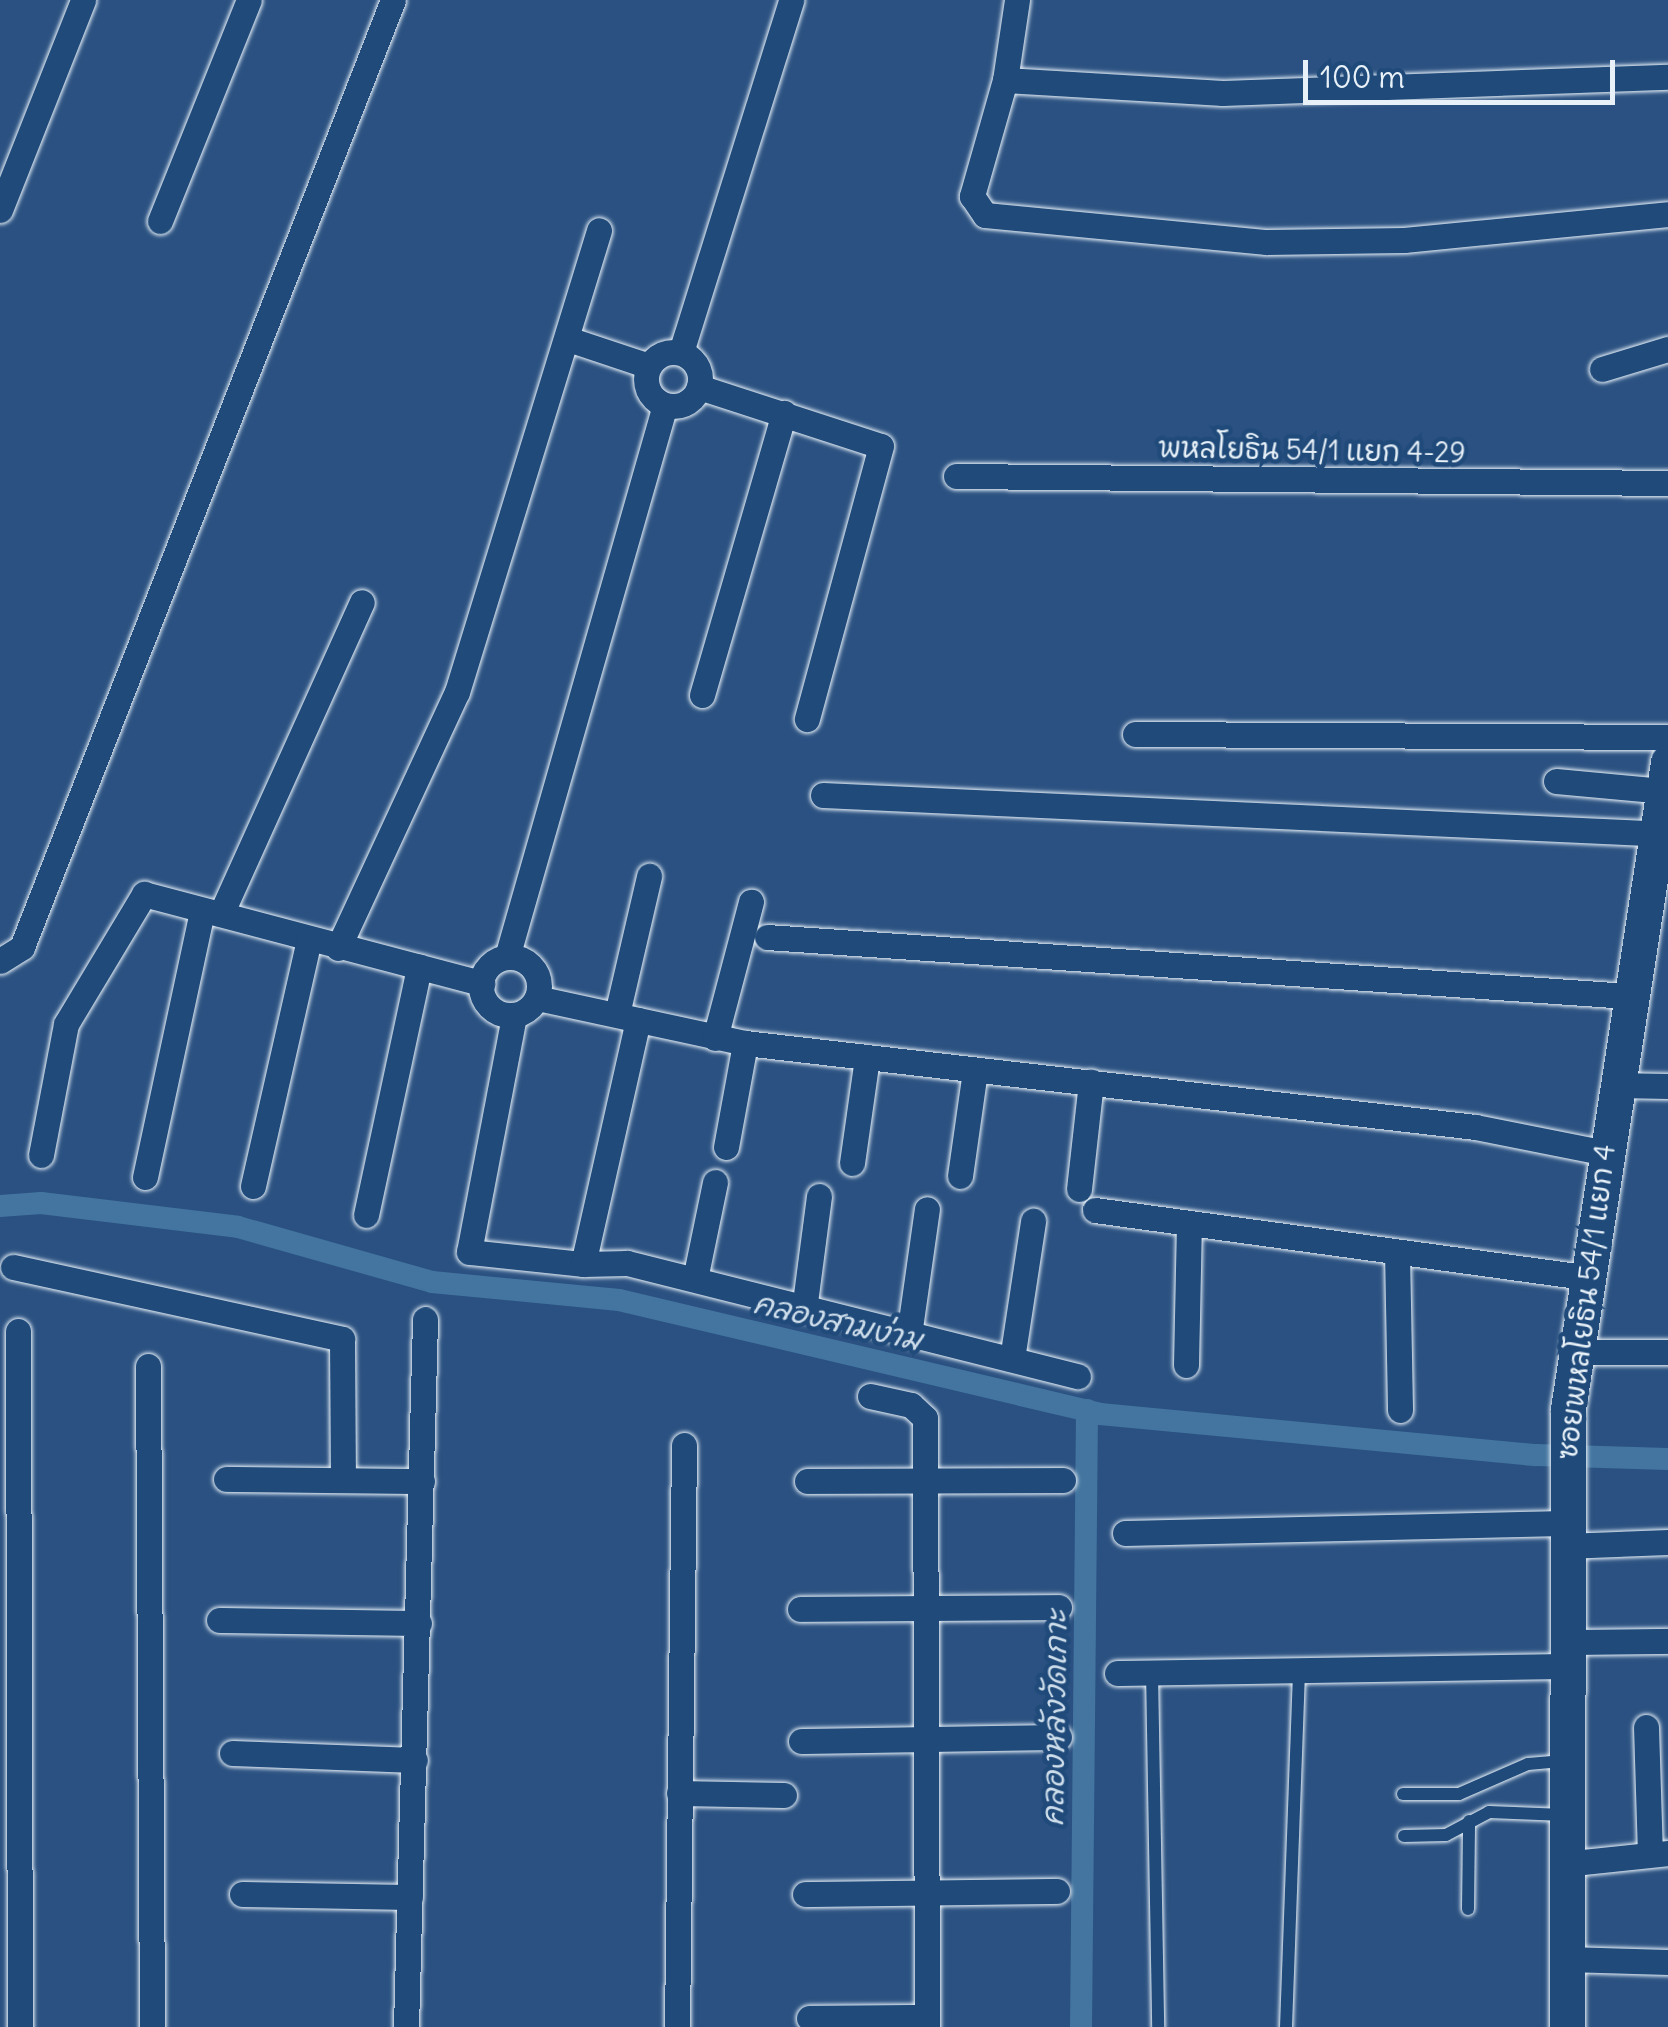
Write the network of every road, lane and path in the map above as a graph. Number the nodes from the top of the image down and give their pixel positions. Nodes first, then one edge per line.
1 (82, 0) edge
2 (249, 0) edge
3 (393, 0) edge
4 (791, 0) edge
5 (1017, 0) edge
6 (1668, 77) edge
7 (1005, 80) junction
8 (0, 210) edge
9 (1668, 214) edge
10 (160, 220) dead end
11 (599, 230) dead end
12 (568, 338) junction
13 (1668, 348) edge
14 (681, 352) junction
15 (649, 366) junction
16 (1602, 369) dead end
17 (699, 387) junction
18 (664, 405) junction
19 (784, 413) junction
20 (956, 476) dead end
21 (1668, 483) edge
22 (362, 602) dead end
23 (702, 694) dead end
24 (807, 720) dead end
25 (1135, 734) dead end
26 (1668, 737) edge
27 (1666, 777) edge
28 (1556, 780) dead end
29 (824, 795) dead end
30 (1662, 834) edge
31 (649, 876) dead end
32 (750, 902) dead end
33 (212, 913) junction
34 (1656, 917) edge
35 (766, 937) dead end
36 (309, 939) junction
37 (338, 948) junction
38 (506, 957) junction
39 (0, 961) edge
40 (419, 968) junction
41 (482, 983) junction
42 (1629, 996) junction
43 (538, 998) junction
44 (514, 1016) junction
45 (628, 1017) junction
46 (715, 1038) junction
47 (745, 1043) junction
48 (867, 1057) junction
49 (976, 1072) junction
50 (1090, 1082) junction
51 (1615, 1085) junction
52 (1668, 1086) edge
53 (726, 1148) dead end
54 (1606, 1153) junction
55 (41, 1155) dead end
56 (852, 1162) dead end
57 (960, 1176) dead end
58 (145, 1177) dead end
59 (714, 1182) dead end
60 (253, 1186) dead end
61 (1079, 1189) dead end
62 (818, 1196) dead end
63 (926, 1209) dead end
64 (1096, 1210) dead end
65 (366, 1215) dead end
66 (1033, 1221) dead end
67 (1189, 1224) junction
68 (1397, 1252) junction
69 (583, 1264) junction
70 (12, 1267) dead end
71 (1587, 1277) junction
72 (695, 1280) junction
73 (804, 1310) junction
74 (425, 1319) dead end
75 (18, 1331) dead end
76 (909, 1334) junction
77 (1577, 1352) junction
78 (1668, 1352) edge
79 (1012, 1359) junction
80 (1186, 1365) dead end
81 (148, 1366) dead end
82 (1078, 1376) dead end
83 (870, 1396) dead end
84 (1400, 1410) dead end
85 (684, 1445) dead end
86 (226, 1479) dead end
87 (342, 1480) junction
88 (925, 1480) junction
89 (1063, 1480) dead end
90 (807, 1481) dead end
91 (422, 1482) junction
92 (1125, 1533) dead end
93 (1564, 1534) junction
94 (1668, 1542) edge
95 (9, 1547) edge
96 (1059, 1608) dead end
97 (800, 1609) dead end
98 (925, 1610) junction
99 (219, 1620) dead end
100 (419, 1623) junction
101 (1668, 1641) edge
102 (1566, 1654) junction
103 (1299, 1670) junction
104 (1152, 1672) junction
105 (1116, 1673) dead end
106 (1646, 1726) dead end
107 (1060, 1737) dead end
108 (926, 1740) junction
109 (801, 1741) dead end
110 (232, 1753) dead end
111 (415, 1760) junction
112 (1566, 1760) junction
113 (679, 1793) junction
114 (1404, 1794) dead end
115 (784, 1795) dead end
116 (1566, 1816) junction
117 (1469, 1822) junction
118 (1404, 1836) dead end
119 (1659, 1854) edge
120 (1564, 1864) junction
121 (1057, 1891) dead end
122 (927, 1892) junction
123 (242, 1894) dead end
124 (805, 1894) dead end
125 (410, 1897) junction
126 (1468, 1910) dead end
127 (10, 1940) edge
128 (1566, 1959) junction
129 (1668, 1962) edge
130 (809, 2018) dead end
131 (927, 2022) edge
132 (20, 2027) edge
133 (152, 2027) edge
134 (406, 2027) edge
135 (677, 2027) edge
136 (1158, 2027) edge
137 (1286, 2027) edge
138 (1567, 2027) edge

1 - 8 street
2 - 10 street
3 - 39 street
4 - 14 street
5 - 7 street
6 - 7 street
7 - 9 street
11 - 12 street
12 - 15 street
12 - 37 street
13 - 16 street
14 - 15 street
14 - 17 street
15 - 18 street
17 - 18 street
17 - 19 street
18 - 38 street
19 - 23 street
19 - 24 street
20 - 21 street, พหลโยธิน 54/1 แยก 4-29
22 - 33 street
25 - 26 street
27 - 28 street
27 - 30 street, ซอยพหลโยธิน 54/1 แยก 4
29 - 30 street
30 - 34 street, ซอยพหลโยธิน 54/1 แยก 4
31 - 45 street
32 - 46 street
33 - 36 street
33 - 55 street
33 - 58 street
34 - 42 street, ซอยพหลโยธิน 54/1 แยก 4
35 - 42 street
36 - 37 street
36 - 60 street
37 - 40 street
38 - 41 street
38 - 43 street
40 - 41 street
40 - 65 street
41 - 44 street
42 - 51 street, ซอยพหลโยธิน 54/1 แยก 4
43 - 44 street
43 - 45 street
44 - 69 street
45 - 46 street
45 - 69 street
46 - 47 street
47 - 48 street
47 - 53 street
48 - 49 street
48 - 56 street
49 - 50 street
49 - 57 street
50 - 54 street
50 - 61 street
51 - 52 street
51 - 54 street, ซอยพหลโยธิน 54/1 แยก 4
54 - 71 street, ซอยพหลโยธิน 54/1 แยก 4
59 - 72 street
62 - 73 street
63 - 76 street
64 - 67 street
66 - 79 street
67 - 68 street
67 - 80 street
68 - 71 street
68 - 84 street
69 - 72 street
70 - 87 street
71 - 77 street, ซอยพหลโยธิน 54/1 แยก 4
72 - 73 street
73 - 76 street
74 - 91 street
75 - 95 street
76 - 79 street
77 - 78 street
77 - 93 street, ซอยพหลโยธิน 54/1 แยก 4
79 - 82 street
81 - 133 street
83 - 88 street
85 - 113 street
86 - 87 street
87 - 91 street
88 - 89 street
88 - 90 street
88 - 98 street
91 - 100 street
92 - 93 street
93 - 94 street
93 - 102 street, ซอยพหลโยธิน 54/1 แยก 4
95 - 127 street
96 - 98 street
97 - 98 street
98 - 108 street
99 - 100 street
100 - 111 street
101 - 102 street
102 - 103 street
102 - 112 street, ซอยพหลโยธิน 54/1 แยก 4
103 - 104 street
103 - 137 lane
104 - 105 street
104 - 136 lane
106 - 119 street
107 - 108 street
108 - 109 street
108 - 122 street
110 - 111 street
111 - 125 street
112 - 114 lane
112 - 116 street, ซอยพหลโยธิน 54/1 แยก 4
113 - 115 street
113 - 135 street
116 - 117 lane
116 - 120 street, ซอยพหลโยธิน 54/1 แยก 4
117 - 118 lane
117 - 126 lane
119 - 120 street
120 - 128 street, ซอยพหลโยธิน 54/1 แยก 4
121 - 122 street
122 - 124 street
122 - 131 street
123 - 125 street
125 - 134 street
127 - 132 street
128 - 129 street
128 - 138 street, ซอยพหลโยธิน 54/1 แยก 4
130 - 131 street

